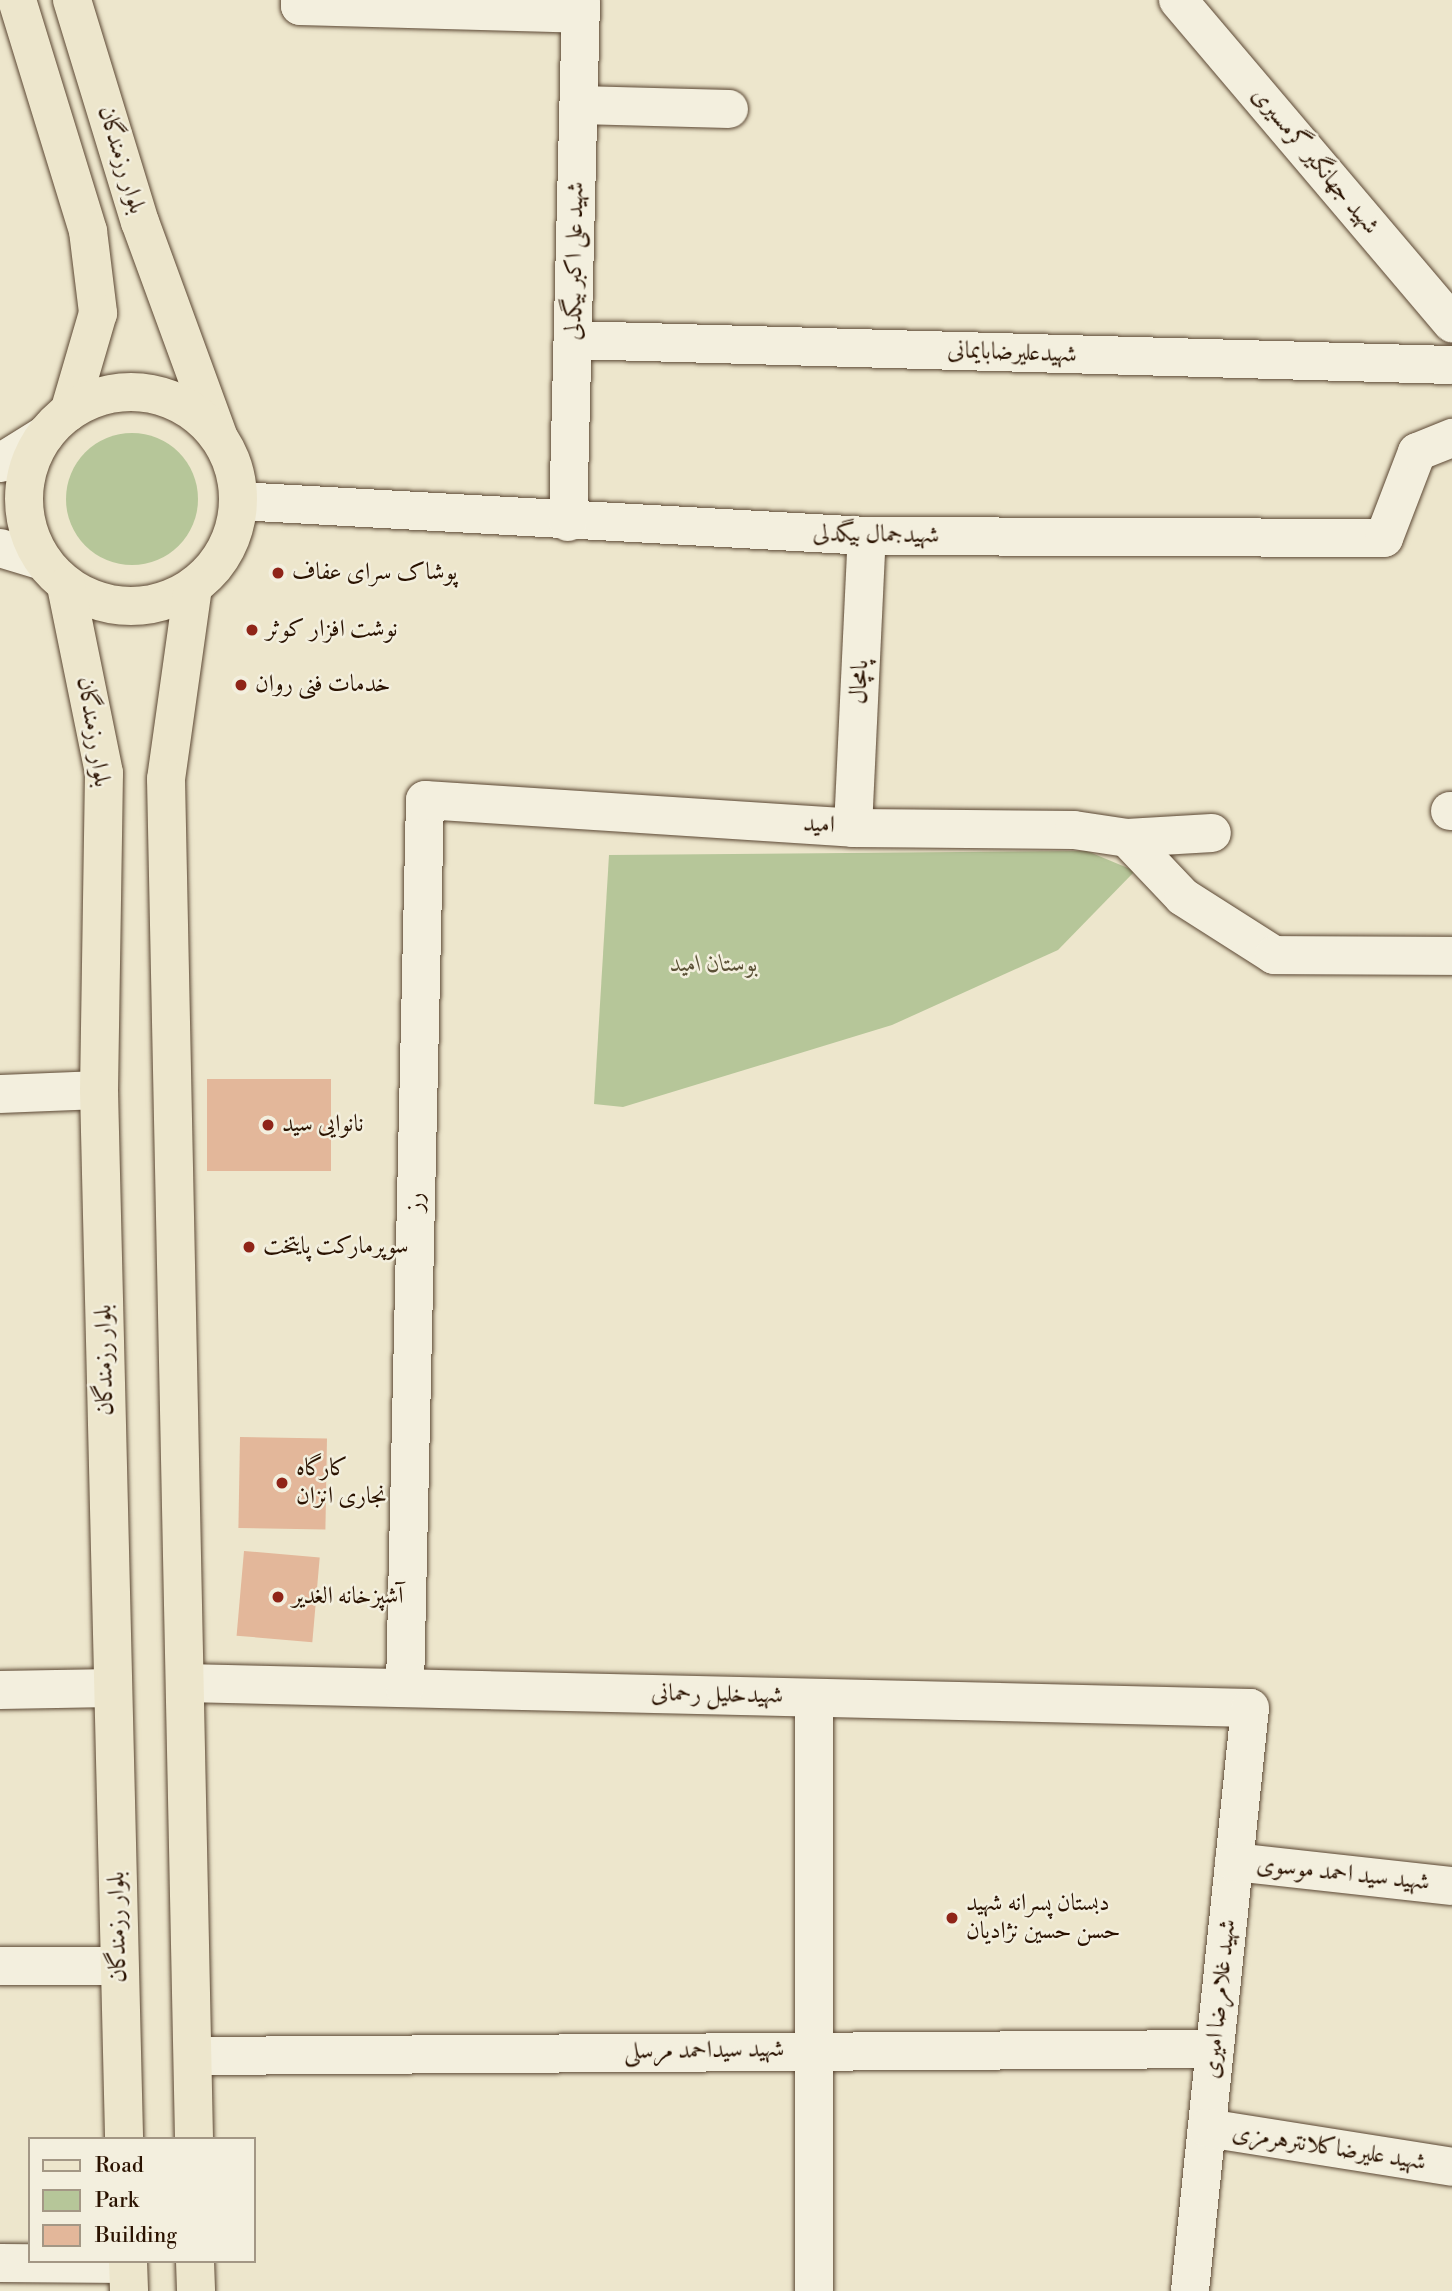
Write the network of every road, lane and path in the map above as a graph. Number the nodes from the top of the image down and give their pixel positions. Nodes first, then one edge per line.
1 (16, 0) edge
2 (72, 0) edge
3 (300, 0) edge
4 (1178, 0) edge
5 (581, 7) edge
6 (579, 104) junction
7 (729, 109) dead end
8 (1452, 323) edge
9 (573, 340) junction
10 (1452, 365) edge
11 (57, 424) junction
12 (219, 437) junction
13 (1452, 438) edge
14 (0, 463) edge
15 (239, 501) junction
16 (568, 522) junction
17 (867, 536) junction
18 (0, 548) edge
19 (55, 573) junction
20 (193, 587) junction
21 (425, 800) joint
22 (853, 828) junction
23 (1212, 833) dead end
24 (1127, 838) junction
25 (1452, 956) edge
26 (99, 1090) junction
27 (0, 1094) edge
28 (184, 1684) junction
29 (113, 1688) junction
30 (405, 1688) junction
31 (0, 1690) edge
32 (814, 1698) junction
33 (1250, 1708) joint
34 (1234, 1862) junction
35 (1452, 1886) edge
36 (0, 1966) edge
37 (118, 1966) junction
38 (1215, 2049) junction
39 (810, 2050) junction
40 (193, 2056) junction
41 (1207, 2128) junction
42 (124, 2137) edge
43 (194, 2137) edge
44 (1452, 2167) edge
45 (0, 2263) edge
46 (195, 2263) edge
47 (129, 2272) edge
48 (196, 2291) edge
49 (814, 2291) edge
50 (1191, 2291) edge

1 - 11 main road
2 - 12 main road, بلوار رزمندگان
3 - 5 street
4 - 8 street, شهید جهانگیر گرمسیری
5 - 6 street, شهید علی اکبر بیگدلی
6 - 7 street
6 - 9 street, شهید علی اکبر بیگدلی
9 - 10 street, شهیدعلیرضابایمانی
9 - 16 street, شهید علی اکبر بیگدلی
11 - 12 main road
11 - 14 street
11 - 19 main road
12 - 15 main road
13 - 17 street, شهیدجمال بیگدلی
15 - 16 street, شهیدجمال بیگدلی
15 - 20 main road
16 - 17 street, شهیدجمال بیگدلی
17 - 22 street, پامچال
18 - 19 street
19 - 20 main road
19 - 26 main road, بلوار رزمندگان
20 - 28 main road
21 - 22 street, امید
21 - 30 street, رز
22 - 24 street, امید
23 - 24 street, امید
24 - 25 street
26 - 27 street
26 - 29 main road, بلوار رزمندگان
28 - 30 street, شهیدخلیل رحمانی
28 - 40 main road
29 - 31 street
29 - 37 main road, بلوار رزمندگان
30 - 32 street, شهیدخلیل رحمانی
32 - 33 street, شهیدخلیل رحمانی
32 - 39 street
33 - 34 street, شهید غلامرضا امیری
34 - 35 street, شهید سید احمد موسوی
34 - 38 street, شهید غلامرضا امیری
36 - 37 street
37 - 42 main road, بلوار رزمندگان
38 - 39 street, شهید سیداحمد مرسلی
38 - 41 street, شهید غلامرضا امیری
39 - 40 street, شهید سیداحمد مرسلی
39 - 49 street
40 - 43 main road
41 - 44 street, شهید علیرضاکلانترهرمزی
41 - 50 street, شهید غلامرضا امیری
45 - 47 street
46 - 48 main road

